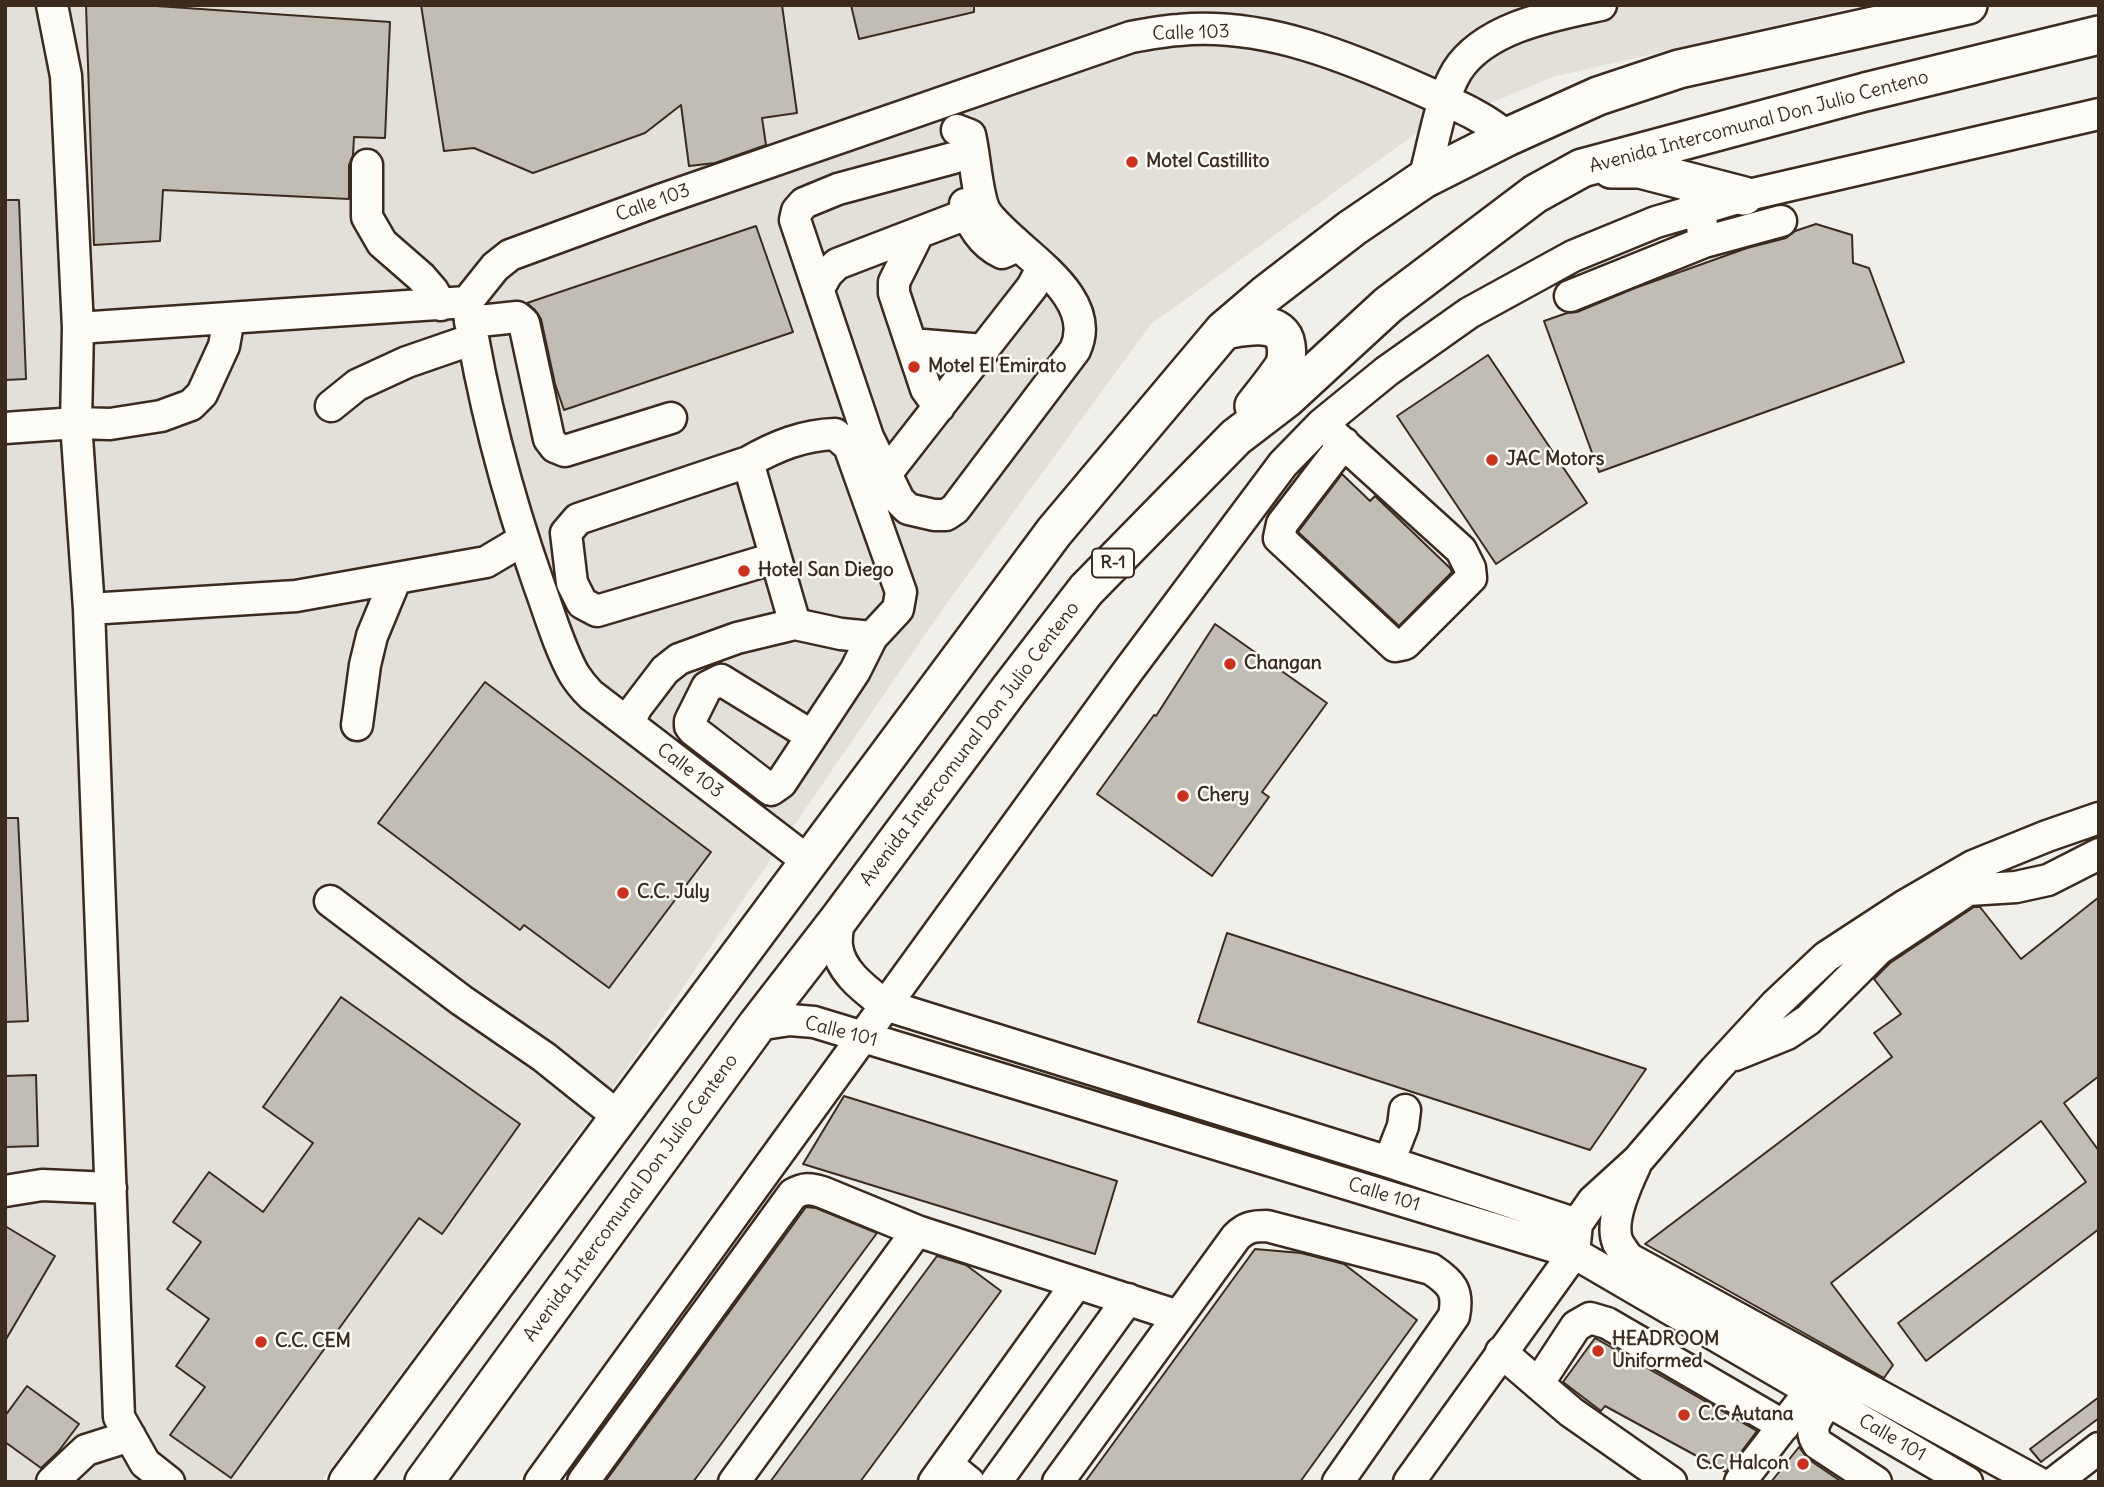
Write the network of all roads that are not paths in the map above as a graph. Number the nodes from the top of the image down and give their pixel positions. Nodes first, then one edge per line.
1 (52, 5) edge
2 (1601, 5) edge
3 (1968, 5) edge
4 (2099, 35) edge
5 (1444, 101) junction
6 (2099, 114) edge
7 (1507, 137) junction
8 (950, 141) junction
9 (367, 165) dead end
10 (1582, 168) junction
11 (1424, 179) junction
12 (1695, 195) junction
13 (1744, 196) joint
14 (967, 214) junction
15 (1781, 221) dead end
16 (918, 234) junction
17 (1015, 242) junction
18 (1704, 242) junction
19 (1041, 266) junction
20 (819, 288) junction
21 (1570, 296) dead end
22 (463, 317) junction
23 (229, 318) junction
24 (78, 328) junction
25 (1224, 331) junction
26 (911, 344) junction
27 (984, 350) junction
28 (331, 406) dead end
29 (939, 407) junction
30 (671, 418) dead end
31 (76, 423) junction
32 (5, 428) edge
33 (1333, 434) junction
34 (1236, 437) junction
35 (748, 462) junction
36 (886, 474) junction
37 (523, 540) junction
38 (775, 558) junction
39 (396, 578) junction
40 (89, 609) junction
41 (795, 624) junction
42 (872, 637) junction
43 (629, 724) junction
44 (357, 725) dead end
45 (812, 736) dead end
46 (2099, 818) edge
47 (2099, 854) edge
48 (810, 862) junction
49 (330, 901) dead end
50 (839, 919) junction
51 (885, 1005) junction
52 (757, 1025) junction
53 (863, 1036) junction
54 (1729, 1058) junction
55 (1405, 1110) dead end
56 (620, 1118) junction
57 (1638, 1160) junction
58 (1389, 1162) junction
59 (111, 1188) junction
60 (5, 1191) edge
61 (917, 1231) junction
62 (1575, 1238) junction
63 (1077, 1283) junction
64 (1128, 1300) junction
65 (1178, 1316) junction
66 (1502, 1352) junction
67 (1538, 1384) junction
68 (1820, 1396) junction
69 (1784, 1426) junction
70 (130, 1436) junction
71 (1974, 1448) junction
72 (2099, 1448) edge
73 (426, 1476) edge
74 (950, 1476) edge
75 (1963, 1480) edge
76 (543, 1481) edge
77 (52, 1482) edge
78 (169, 1482) edge
79 (348, 1482) edge
80 (583, 1482) edge
81 (734, 1482) edge
82 (996, 1482) edge
83 (1058, 1482) edge
84 (1338, 1482) edge
85 (1409, 1482) edge
86 (1671, 1482) edge
87 (1740, 1482) edge
88 (1876, 1482) edge
89 (2037, 1482) edge
90 (2055, 1482) edge

1 - 24 street
2 - 5 street
3 - 7 main road
4 - 10 main road, Avenida Intercomunal Don Julio Centeno / R-1
5 - 7 street, Calle 103
5 - 11 street
5 - 22 street, Calle 103
6 - 13 street
7 - 11 main road
8 - 14 street
8 - 17 street
8 - 20 street
9 - 22 street
10 - 12 main road
10 - 34 main road, Avenida Intercomunal Don Julio Centeno / R-1
11 - 25 main road
12 - 13 main road
12 - 18 street
12 - 33 street
14 - 16 street
14 - 17 street
15 - 18 street
16 - 20 street
16 - 26 street
17 - 19 street
18 - 21 street
19 - 27 street
19 - 36 street
20 - 36 street
22 - 23 street
22 - 28 street
22 - 30 street
22 - 37 street, Calle 103
23 - 24 street
23 - 31 street
24 - 31 street
25 - 34 main road
25 - 48 main road
26 - 27 street
26 - 29 street
27 - 29 street
29 - 36 street
31 - 32 street
31 - 40 street
33 - 33 street
33 - 51 street
34 - 50 main road, Avenida Intercomunal Don Julio Centeno / R-1
35 - 38 street
35 - 38 street
35 - 42 street
37 - 39 street
37 - 43 street, Calle 103
38 - 41 street
39 - 40 street
39 - 44 street
40 - 59 street
41 - 42 street
41 - 43 street
42 - 45 street
43 - 48 street, Calle 103
46 - 54 street
47 - 54 street
48 - 56 main road
49 - 56 street
50 - 51 street, Calle 101
50 - 52 main road, Avenida Intercomunal Don Julio Centeno / R-1
51 - 53 street
51 - 58 street, Calle 101
52 - 53 street, Calle 101
52 - 73 main road, Avenida Intercomunal Don Julio Centeno / R-1
53 - 62 street, Calle 101
53 - 76 street
54 - 57 street
55 - 58 street
56 - 79 main road
57 - 62 street
57 - 71 street
58 - 62 street, Calle 101
59 - 60 street
59 - 70 street
61 - 63 street
61 - 80 street
61 - 81 street
62 - 66 street
62 - 68 street, Calle 101
63 - 64 street
63 - 74 street
64 - 65 street
64 - 82 street
65 - 83 street
65 - 84 street
66 - 67 street
66 - 85 street
67 - 69 street
67 - 86 street
68 - 69 street
68 - 75 street, Calle 101
68 - 88 street
69 - 87 street
70 - 77 street
70 - 78 street
71 - 75 street
71 - 89 street
72 - 90 street

